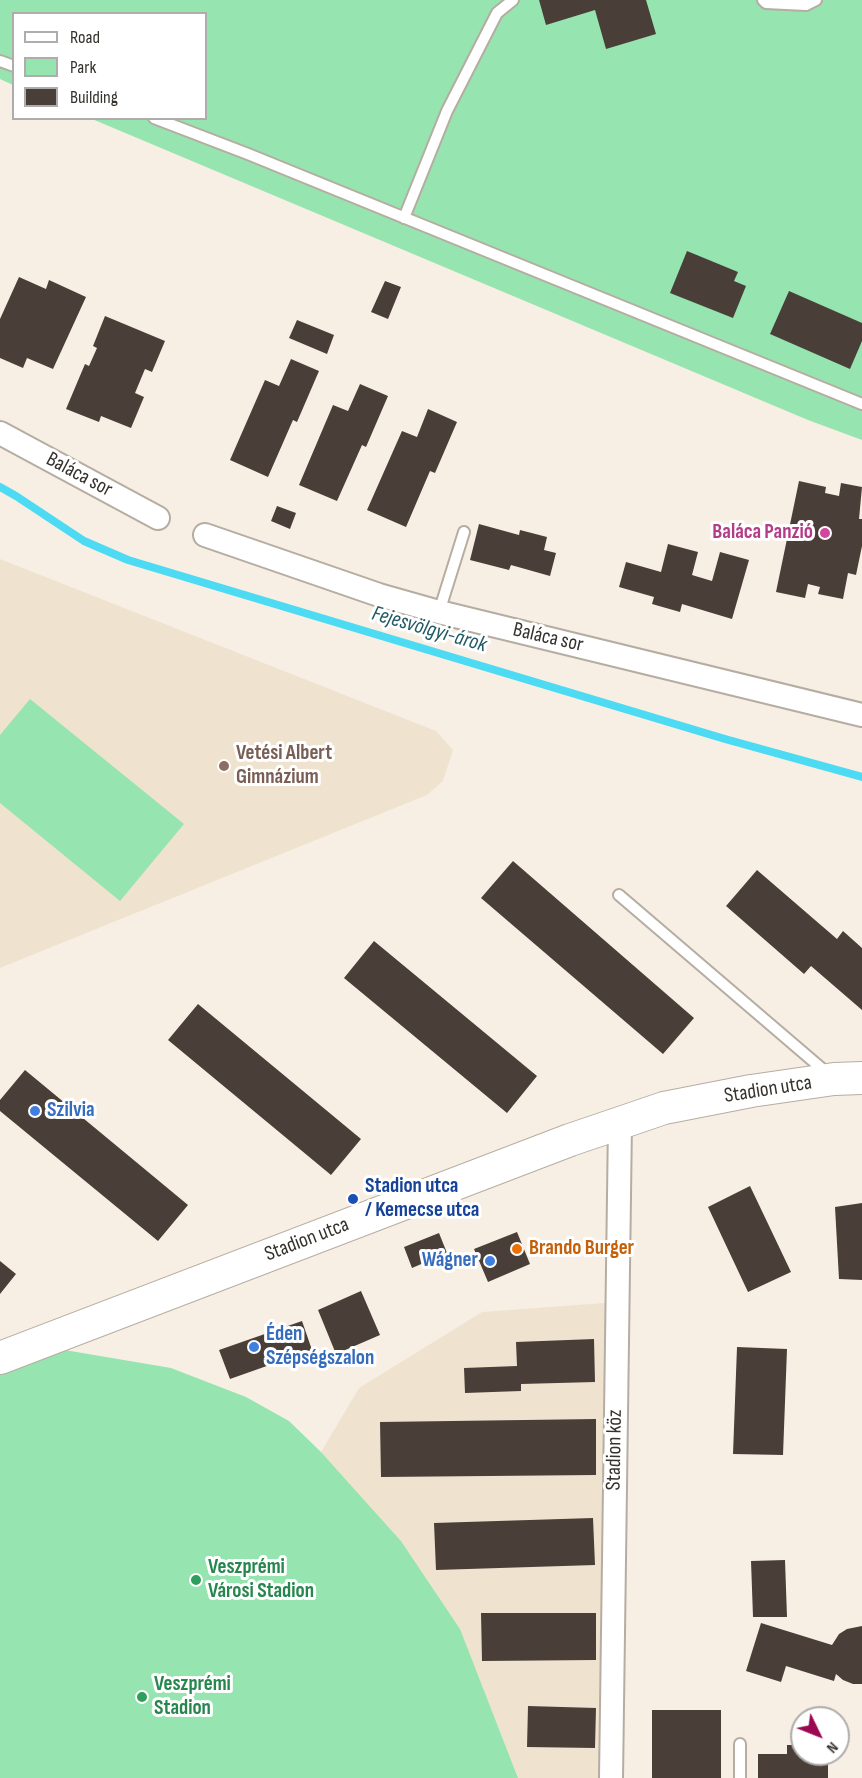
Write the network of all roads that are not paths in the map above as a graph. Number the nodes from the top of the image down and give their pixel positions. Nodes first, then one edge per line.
1 (513, 0) edge
2 (763, 0) edge
3 (816, 0) edge
4 (159, 120) edge
5 (404, 218) junction
6 (862, 404) edge
7 (0, 433) edge
8 (158, 518) dead end
9 (464, 532) dead end
10 (205, 535) dead end
11 (439, 612) junction
12 (862, 715) edge
13 (619, 895) dead end
14 (848, 1078) edge
15 (620, 1123) junction
16 (0, 1358) edge
17 (740, 1744) dead end
18 (611, 1778) edge
19 (740, 1778) edge

1 - 5 lane
2 - 3 lane
4 - 5 lane
5 - 6 lane
7 - 8 street, Baláca sor
9 - 11 lane
10 - 11 street, Baláca sor
11 - 12 street, Baláca sor
13 - 14 lane
14 - 15 street, Stadion utca
15 - 16 street, Stadion utca
15 - 18 street, Stadion köz
17 - 19 lane

